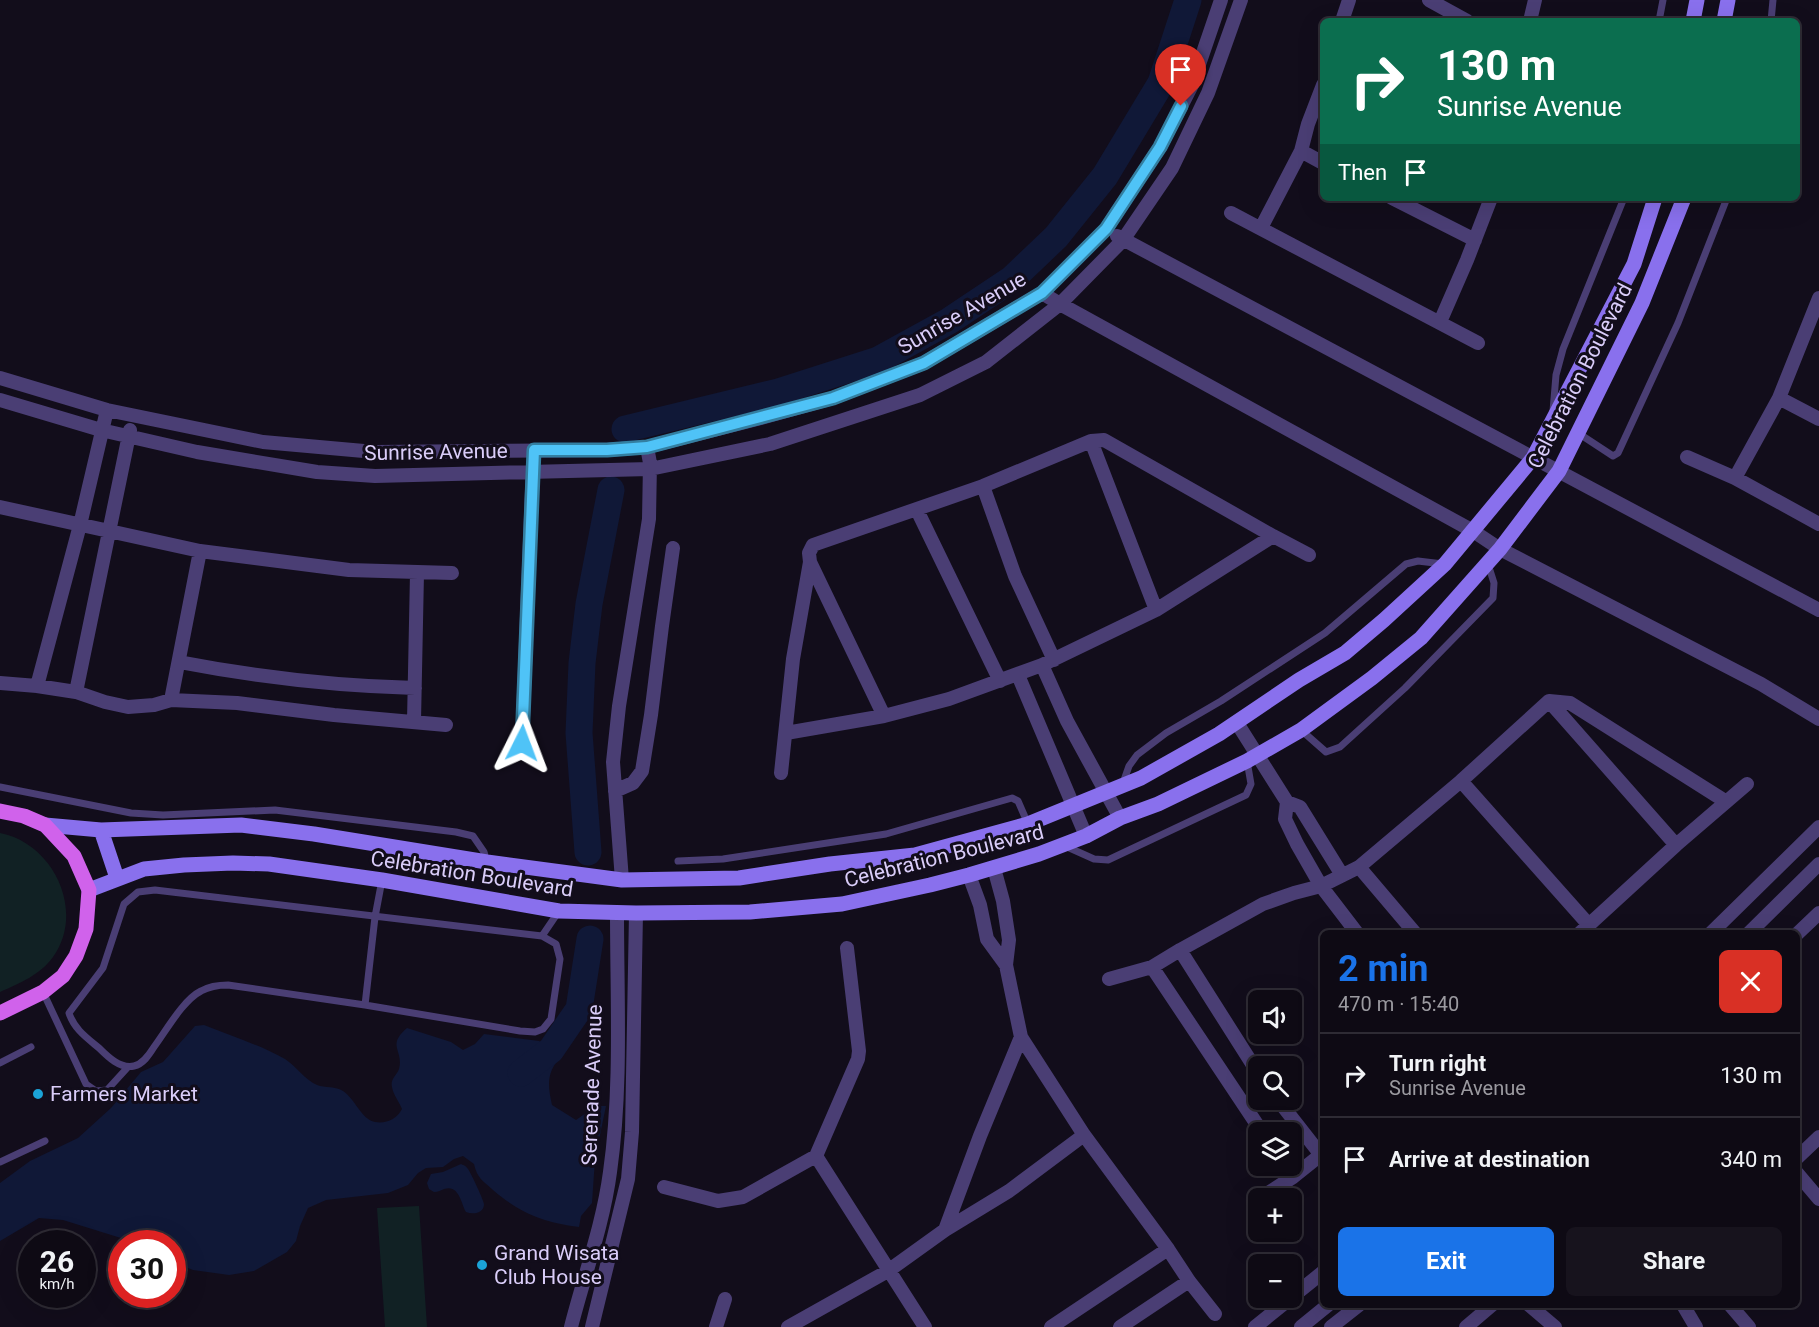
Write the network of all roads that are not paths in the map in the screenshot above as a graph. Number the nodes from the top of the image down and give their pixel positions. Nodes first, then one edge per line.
1 (1221, 0) edge
2 (1241, 0) edge
3 (1349, 0) edge
4 (1429, 0) edge
5 (1534, 0) edge
6 (1663, 0) edge
7 (1697, 0) edge
8 (1728, 0) edge
9 (1773, 0) edge
10 (1343, 18) edge
11 (1462, 18) edge
12 (1531, 18) edge
13 (1660, 18) edge
14 (1694, 18) edge
15 (1725, 18) edge
16 (1771, 18) edge
17 (1320, 93) edge
18 (1301, 151) junction
19 (1320, 161) edge
20 (1398, 201) edge
21 (1490, 201) edge
22 (1623, 201) edge
23 (1654, 201) edge
24 (1683, 201) edge
25 (1726, 201) edge
26 (1231, 213) dead end
27 (1261, 228) junction
28 (1106, 229) junction
29 (1123, 240) junction
30 (1475, 240) junction
31 (1042, 293) junction
32 (1060, 304) junction
33 (1818, 308) edge
34 (1440, 322) junction
35 (1478, 343) dead end
36 (0, 378) edge
37 (1779, 398) junction
38 (0, 400) edge
39 (107, 410) junction
40 (133, 416) junction
41 (1819, 418) edge
42 (1552, 422) junction
43 (101, 430) junction
44 (1578, 433) junction
45 (128, 437) junction
46 (1091, 441) junction
47 (647, 447) junction
48 (534, 450) junction
49 (1687, 457) dead end
50 (1533, 458) junction
51 (650, 469) junction
52 (533, 471) junction
53 (1560, 471) junction
54 (1735, 478) junction
55 (983, 486) junction
56 (0, 507) edge
57 (917, 510) junction
58 (1819, 524) edge
59 (80, 525) junction
60 (110, 531) junction
61 (1473, 531) junction
62 (1273, 536) junction
63 (673, 548) dead end
64 (1500, 549) junction
65 (200, 551) junction
66 (1309, 555) dead end
67 (810, 562) junction
68 (1488, 563) junction
69 (1445, 564) junction
70 (417, 573) junction
71 (452, 573) dead end
72 (1156, 610) junction
73 (1819, 610) edge
74 (180, 662) junction
75 (1048, 662) junction
76 (1018, 675) junction
77 (1000, 681) junction
78 (0, 683) edge
79 (37, 686) junction
80 (415, 688) junction
81 (76, 692) junction
82 (171, 700) junction
83 (1549, 701) junction
84 (884, 716) junction
85 (1819, 719) edge
86 (414, 721) junction
87 (1237, 723) junction
88 (446, 725) dead end
89 (1301, 730) junction
90 (786, 733) junction
91 (522, 743) dead end
92 (1252, 757) junction
93 (781, 773) dead end
94 (1461, 780) junction
95 (1747, 784) dead end
96 (1123, 786) junction
97 (0, 787) edge
98 (615, 791) junction
99 (1107, 792) junction
100 (1725, 801) junction
101 (1287, 802) junction
102 (1073, 805) junction
103 (0, 811) edge
104 (1120, 818) junction
105 (1028, 824) junction
106 (45, 825) junction
107 (1819, 827) edge
108 (101, 830) junction
109 (1317, 832) junction
110 (1086, 836) junction
111 (1297, 844) junction
112 (1676, 845) junction
113 (1065, 846) junction
114 (678, 861) dead end
115 (487, 862) junction
116 (1819, 864) edge
117 (1359, 867) junction
118 (994, 868) junction
119 (1342, 875) junction
120 (969, 876) junction
121 (117, 878) junction
122 (382, 880) junction
123 (622, 880) junction
124 (1322, 886) junction
125 (89, 890) junction
126 (560, 911) junction
127 (617, 913) junction
128 (636, 913) junction
129 (1819, 913) edge
130 (375, 917) junction
131 (1584, 929) edge
132 (1355, 930) edge
133 (1412, 930) edge
134 (1714, 930) edge
135 (1752, 930) edge
136 (1800, 931) edge
137 (542, 936) junction
138 (847, 948) dead end
139 (1180, 950) junction
140 (1006, 965) junction
141 (1152, 967) junction
142 (1109, 979) dead end
143 (43, 992) junction
144 (365, 1005) junction
145 (0, 1013) edge
146 (1020, 1037) junction
147 (31, 1047) dead end
148 (1248, 1057) edge
149 (0, 1063) edge
150 (128, 1067) junction
151 (1286, 1110) edge
152 (1255, 1122) edge
153 (1084, 1135) junction
154 (1819, 1137) edge
155 (45, 1141) dead end
156 (1320, 1152) edge
157 (1320, 1155) edge
158 (1800, 1155) edge
159 (816, 1156) junction
160 (0, 1162) edge
161 (1302, 1164) edge
162 (1284, 1176) edge
163 (1800, 1177) edge
164 (664, 1186) dead end
165 (1271, 1188) edge
166 (1819, 1199) edge
167 (945, 1230) junction
168 (1168, 1249) junction
169 (888, 1271) junction
170 (1320, 1274) edge
171 (1189, 1281) junction
172 (725, 1299) dead end
173 (1325, 1308) edge
174 (1355, 1308) edge
175 (1489, 1308) edge
176 (1532, 1308) edge
177 (1685, 1308) edge
178 (1733, 1308) edge
179 (1215, 1314) dead end
180 (571, 1327) edge
181 (592, 1327) edge
182 (716, 1327) edge
183 (788, 1327) edge
184 (925, 1327) edge
185 (1051, 1327) edge
186 (1120, 1327) edge
187 (1255, 1327) edge
188 (1301, 1327) edge
189 (1331, 1327) edge
190 (1467, 1327) edge
191 (1555, 1327) edge
192 (1696, 1327) edge
193 (1749, 1327) edge

1 - 28 street, Sunrise Avenue
2 - 29 street, Sunrise Avenue
3 - 10 street
4 - 11 street
5 - 12 street
6 - 13 lane
7 - 14 street
8 - 15 street
9 - 16 lane
17 - 18 street
18 - 19 street
18 - 27 street
20 - 30 street
21 - 30 street
22 - 42 lane
23 - 42 street, Celebration Boulevard
24 - 44 street, Celebration Boulevard
25 - 44 lane
26 - 27 street
27 - 34 street
28 - 29 street
28 - 31 street, Sunrise Avenue
29 - 32 street, Sunrise Avenue
29 - 50 street
30 - 34 street
31 - 32 street
31 - 47 street, Sunrise Avenue
32 - 51 street, Sunrise Avenue
32 - 61 street
33 - 37 street
34 - 35 street
36 - 39 street, Sunrise Avenue
37 - 41 street
37 - 54 street
38 - 43 street, Sunrise Avenue
39 - 40 street, Sunrise Avenue
39 - 43 street
40 - 45 street
40 - 48 street, Sunrise Avenue
42 - 50 street, Celebration Boulevard
43 - 45 street, Sunrise Avenue
43 - 59 street
44 - 53 street, Celebration Boulevard
45 - 52 street, Sunrise Avenue
45 - 60 street
46 - 55 street
46 - 62 street
46 - 72 street
47 - 48 street, Sunrise Avenue
47 - 51 street
48 - 52 street
49 - 54 street
50 - 53 street
50 - 61 street, Celebration Boulevard
51 - 52 street, Sunrise Avenue
51 - 98 street
52 - 91 street
53 - 64 street, Celebration Boulevard
53 - 73 street
54 - 58 street
55 - 57 street
55 - 75 street
56 - 59 street
57 - 67 street
57 - 77 street
59 - 60 street
59 - 79 street
60 - 65 street
60 - 81 street
61 - 64 street
61 - 69 street, Celebration Boulevard
62 - 66 street
62 - 72 street
63 - 98 street
64 - 68 street, Celebration Boulevard
64 - 85 street
65 - 70 street
65 - 74 street
67 - 84 street
67 - 90 street
68 - 89 street, Celebration Boulevard
68 - 89 lane
69 - 87 street, Celebration Boulevard
69 - 96 lane
70 - 71 street
70 - 80 street
72 - 75 street
74 - 80 street
74 - 82 street
75 - 76 street
75 - 99 street
76 - 77 street
76 - 102 street
77 - 84 street
78 - 79 street
79 - 81 street
80 - 86 street
81 - 82 street
82 - 86 street
83 - 94 street
83 - 100 street
83 - 112 street
84 - 90 street
86 - 88 street
87 - 92 street
87 - 96 street, Celebration Boulevard
89 - 92 street, Celebration Boulevard
90 - 93 street
92 - 101 street
92 - 104 street, Celebration Boulevard
92 - 113 lane
94 - 117 street
94 - 131 street
95 - 100 street
96 - 99 street, Celebration Boulevard
97 - 115 lane
98 - 123 street
99 - 102 street, Celebration Boulevard
99 - 104 street
100 - 112 street
101 - 109 street
101 - 111 street
102 - 105 street, Celebration Boulevard
102 - 110 street
103 - 106 main road
104 - 110 street, Celebration Boulevard
105 - 114 lane
105 - 123 street, Celebration Boulevard
106 - 108 street, Celebration Boulevard
106 - 125 main road
107 - 134 street
108 - 115 street, Celebration Boulevard
108 - 121 street
109 - 111 street
109 - 119 street
110 - 113 street, Celebration Boulevard
111 - 124 street
112 - 131 street
113 - 118 street, Celebration Boulevard
115 - 123 street, Celebration Boulevard
116 - 135 street
117 - 119 street
117 - 133 street
118 - 120 street, Celebration Boulevard
118 - 140 street
119 - 124 street
120 - 128 street, Celebration Boulevard
120 - 140 street
121 - 122 street, Celebration Boulevard
121 - 125 street, Celebration Boulevard
122 - 126 street, Celebration Boulevard
122 - 130 lane
124 - 132 street
124 - 139 street
125 - 143 main road
126 - 127 street, Celebration Boulevard
126 - 137 lane
127 - 128 street, Celebration Boulevard
127 - 180 street, Serenade Avenue
128 - 181 street, Serenade Avenue
129 - 136 street
130 - 137 lane
130 - 144 lane
130 - 150 lane
137 - 144 lane
138 - 159 street
139 - 141 street
139 - 148 street
140 - 146 street
141 - 142 street
141 - 152 street
143 - 145 main road
143 - 150 lane
144 - 150 lane
146 - 153 street
146 - 167 street
147 - 149 lane
151 - 156 street
153 - 167 street
153 - 168 street
154 - 158 street
155 - 160 lane
157 - 161 street
159 - 164 street
159 - 169 street
162 - 165 street
163 - 166 street
167 - 169 street
168 - 171 street
168 - 185 street
169 - 183 street
169 - 184 street
170 - 187 street
171 - 179 street
171 - 186 street
172 - 182 street
173 - 188 street
174 - 189 street
175 - 190 street
176 - 191 street
177 - 192 street
178 - 193 street

